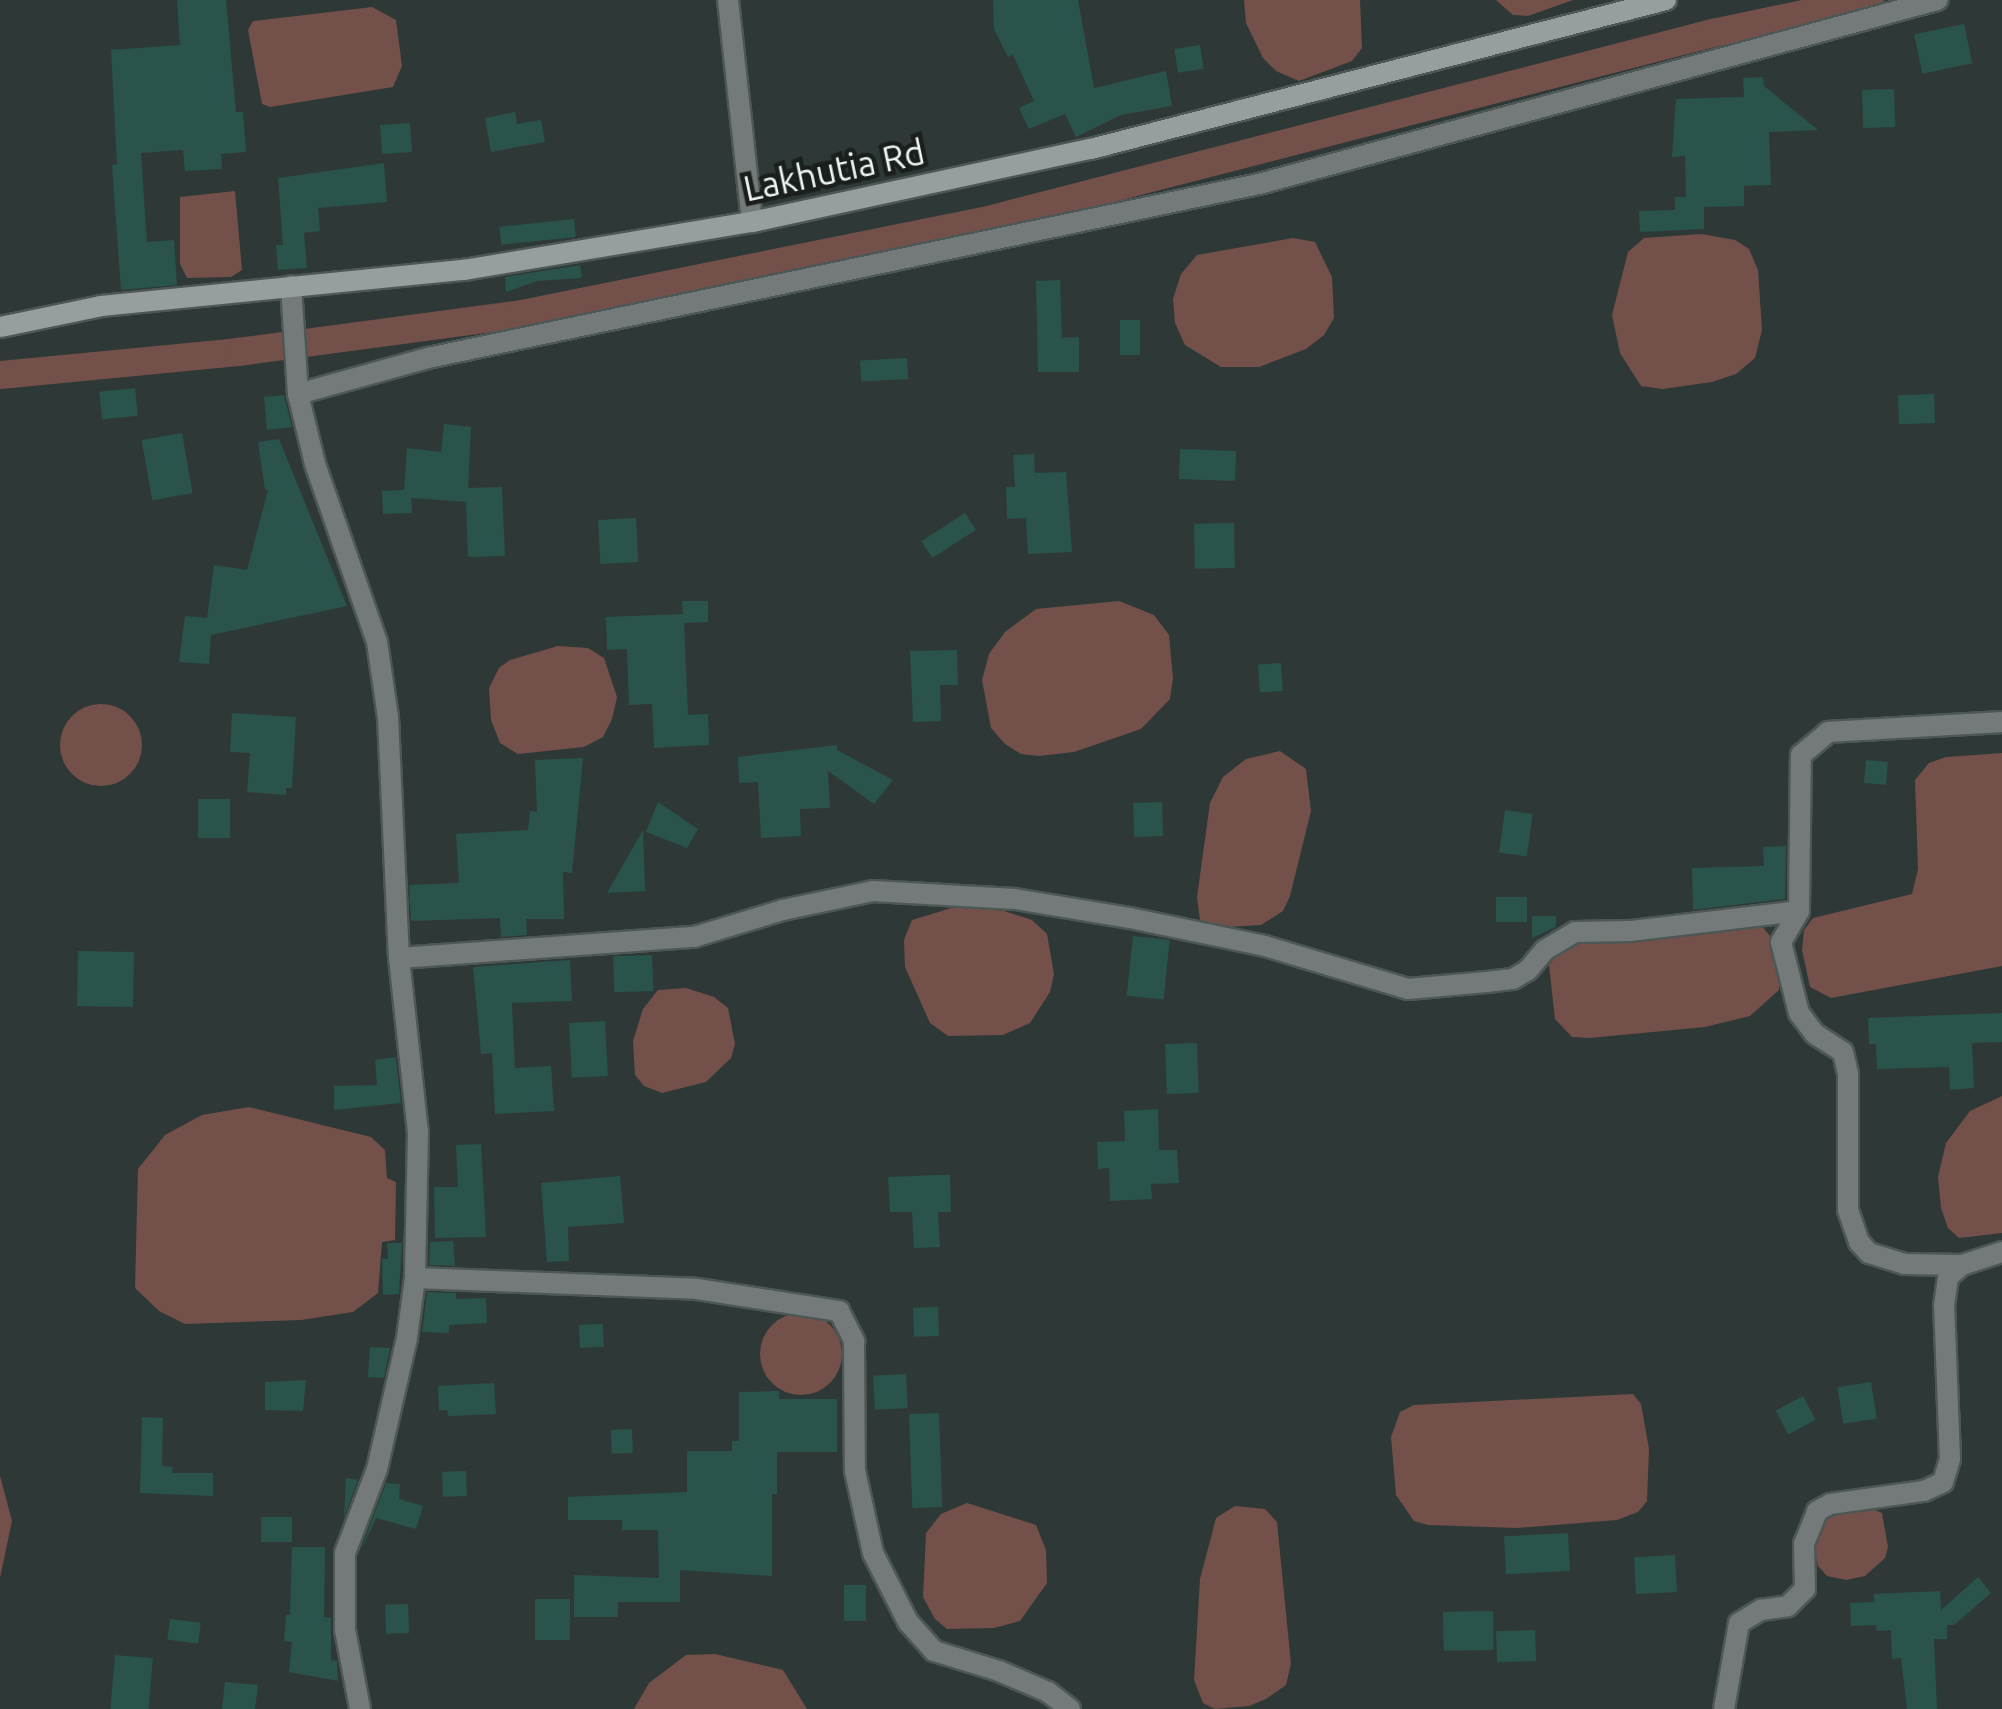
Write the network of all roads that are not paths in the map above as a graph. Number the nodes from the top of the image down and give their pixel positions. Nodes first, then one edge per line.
1 (728, 0) edge
2 (1666, 0) edge
3 (1937, 0) edge
4 (752, 222) junction
5 (291, 286) junction
6 (0, 327) edge
7 (298, 394) junction
8 (2002, 722) edge
9 (1799, 910) junction
10 (399, 958) junction
11 (2002, 1252) edge
12 (1962, 1264) junction
13 (415, 1278) junction
14 (360, 1709) edge
15 (1070, 1709) edge
16 (1724, 1709) edge

1 - 4 street
2 - 4 street, Lakhutia Rd
3 - 7 street
4 - 5 street, Lakhutia Rd
5 - 6 street, Lakhutia Rd
5 - 7 street
7 - 10 street
8 - 9 street
9 - 10 street
9 - 12 street
10 - 13 street
11 - 12 street
12 - 16 street
13 - 14 street
13 - 15 street

